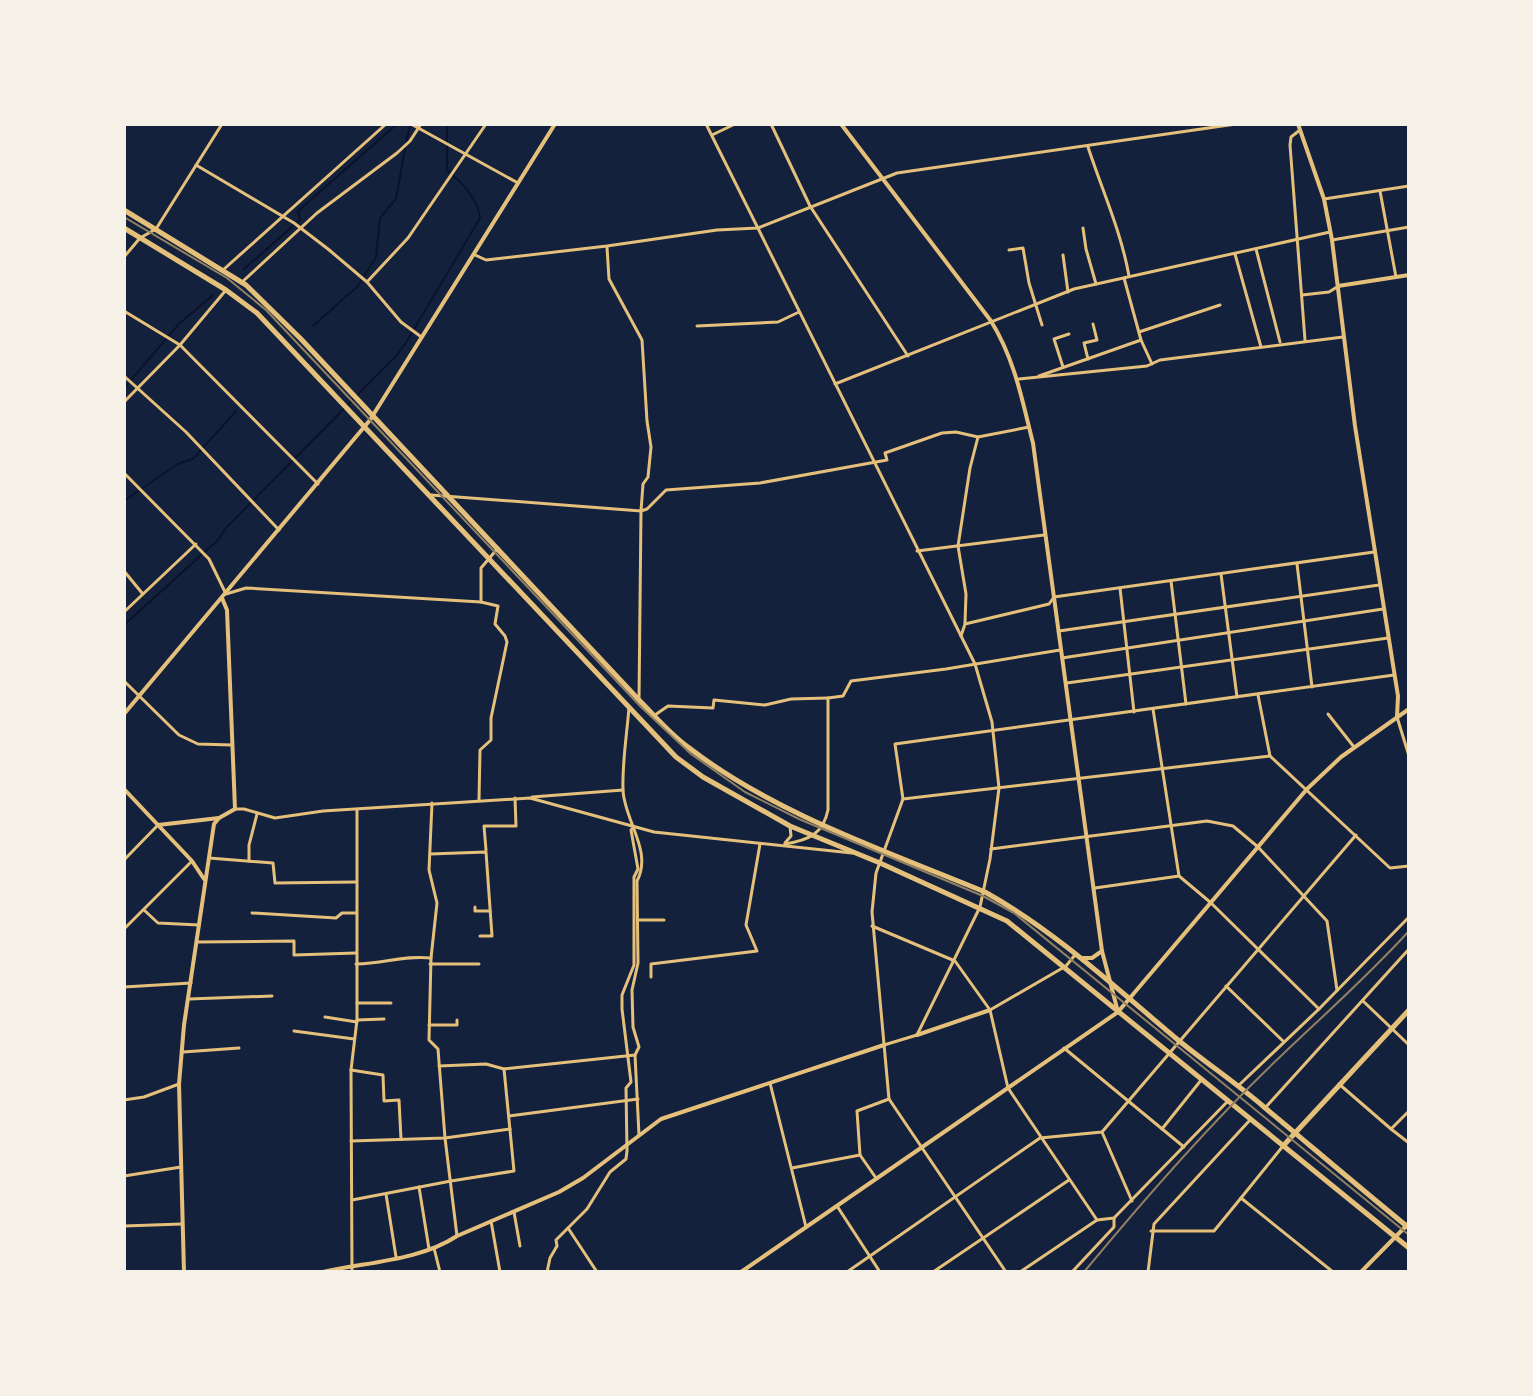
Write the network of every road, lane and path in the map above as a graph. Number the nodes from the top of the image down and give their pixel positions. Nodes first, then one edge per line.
1 (222, 124) edge
2 (385, 124) edge
3 (486, 124) edge
4 (555, 124) edge
5 (706, 124) edge
6 (735, 124) edge
7 (771, 124) edge
8 (841, 124) edge
9 (1236, 124) edge
10 (416, 125) edge
11 (1299, 127) edge
12 (712, 135) junction
13 (1088, 147) junction
14 (466, 155) junction
15 (196, 165) junction
16 (882, 178) junction
17 (518, 183) junction
18 (1409, 186) edge
19 (1380, 191) junction
20 (1324, 199) junction
21 (810, 206) junction
22 (124, 210) edge
23 (282, 217) junction
24 (1409, 227) edge
25 (124, 228) edge
26 (300, 228) junction
27 (758, 228) junction
28 (1083, 228) dead end
29 (156, 229) junction
30 (1387, 231) junction
31 (1330, 232) junction
32 (138, 237) junction
33 (1297, 239) junction
34 (1332, 240) junction
35 (607, 246) junction
36 (1256, 249) junction
37 (1009, 250) dead end
38 (1235, 254) junction
39 (475, 255) junction
40 (1063, 255) dead end
41 (124, 257) edge
42 (223, 270) junction
43 (1409, 275) edge
44 (1396, 277) junction
45 (1127, 278) junction
46 (240, 281) junction
47 (367, 282) junction
48 (1096, 284) junction
49 (1338, 286) junction
50 (225, 290) junction
51 (1068, 292) junction
52 (1302, 295) junction
53 (1035, 304) junction
54 (1220, 305) dead end
55 (124, 311) edge
56 (799, 312) junction
57 (991, 321) junction
58 (1093, 324) dead end
59 (1042, 325) dead end
60 (697, 326) dead end
61 (1139, 332) junction
62 (1069, 334) dead end
63 (1346, 336) junction
64 (423, 338) junction
65 (1141, 340) junction
66 (1305, 340) junction
67 (1281, 343) junction
68 (180, 345) junction
69 (1261, 347) junction
70 (908, 356) junction
71 (1088, 359) junction
72 (1152, 364) junction
73 (1063, 367) junction
74 (124, 376) edge
75 (1033, 378) junction
76 (1019, 379) junction
77 (835, 384) junction
78 (140, 388) junction
79 (124, 402) edge
80 (373, 416) junction
81 (1029, 427) junction
82 (364, 428) junction
83 (978, 437) junction
84 (874, 464) junction
85 (124, 473) edge
86 (318, 484) junction
87 (428, 495) junction
88 (452, 499) junction
89 (641, 511) junction
90 (279, 530) junction
91 (1045, 534) junction
92 (196, 544) junction
93 (958, 546) junction
94 (498, 548) junction
95 (917, 551) junction
96 (1374, 552) junction
97 (489, 560) junction
98 (1297, 563) junction
99 (124, 571) edge
100 (1221, 574) junction
101 (1171, 581) junction
102 (1379, 585) junction
103 (1120, 588) junction
104 (142, 593) junction
105 (224, 596) junction
106 (1301, 596) junction
107 (1054, 597) junction
108 (481, 602) junction
109 (1225, 608) junction
110 (1383, 609) junction
111 (124, 612) edge
112 (1175, 615) junction
113 (1124, 622) junction
114 (1305, 623) junction
115 (965, 624) junction
116 (1059, 631) junction
117 (1229, 634) junction
118 (961, 636) junction
119 (1388, 638) junction
120 (1178, 641) junction
121 (1127, 648) junction
122 (1061, 650) junction
123 (1308, 650) junction
124 (1062, 658) junction
125 (1232, 660) junction
126 (975, 664) junction
127 (1181, 667) junction
128 (1130, 675) junction
129 (1394, 675) junction
130 (124, 681) edge
131 (1065, 684) junction
132 (1312, 687) junction
133 (139, 695) junction
134 (1258, 695) junction
135 (1237, 697) junction
136 (828, 698) junction
137 (639, 700) junction
138 (1186, 704) junction
139 (629, 707) junction
140 (1153, 709) junction
141 (1409, 709) edge
142 (1134, 712) junction
143 (124, 714) edge
144 (1328, 714) dead end
145 (655, 715) junction
146 (1397, 717) junction
147 (1071, 720) junction
148 (992, 731) junction
149 (233, 745) junction
150 (1354, 747) junction
151 (1270, 756) junction
152 (1409, 756) edge
153 (1163, 768) junction
154 (1079, 778) junction
155 (999, 788) junction
156 (124, 789) edge
157 (1307, 789) junction
158 (623, 790) junction
159 (515, 798) junction
160 (530, 798) junction
161 (903, 799) junction
162 (479, 800) junction
163 (432, 803) junction
164 (235, 809) junction
165 (357, 810) junction
166 (258, 813) junction
167 (219, 818) junction
168 (825, 824) junction
169 (158, 825) junction
170 (790, 826) junction
171 (1172, 826) junction
172 (633, 828) junction
173 (1356, 835) junction
174 (814, 836) junction
175 (1088, 836) junction
176 (760, 844) junction
177 (782, 845) junction
178 (1258, 847) junction
179 (991, 849) junction
180 (885, 850) junction
181 (486, 852) junction
182 (430, 854) junction
183 (859, 854) junction
184 (209, 858) junction
185 (124, 860) edge
186 (192, 861) junction
187 (249, 861) junction
188 (880, 863) junction
189 (1409, 866) edge
190 (1179, 876) junction
191 (205, 881) junction
192 (356, 882) junction
193 (1094, 888) junction
194 (985, 892) junction
195 (1303, 896) junction
196 (1210, 902) junction
197 (475, 907) dead end
198 (980, 907) junction
199 (142, 909) junction
200 (490, 911) junction
201 (252, 913) dead end
202 (356, 913) junction
203 (1409, 917) edge
204 (638, 920) junction
205 (664, 920) dead end
206 (199, 925) junction
207 (872, 926) junction
208 (124, 929) edge
209 (480, 936) dead end
210 (197, 942) junction
211 (1409, 949) edge
212 (1257, 950) junction
213 (1102, 951) junction
214 (356, 953) junction
215 (1077, 956) junction
216 (431, 958) junction
217 (955, 961) junction
218 (356, 964) junction
219 (430, 964) junction
220 (479, 964) dead end
221 (1066, 966) junction
222 (651, 977) dead end
223 (1110, 982) junction
224 (191, 983) junction
225 (1226, 986) junction
226 (124, 987) edge
227 (1337, 990) junction
228 (272, 996) dead end
229 (189, 999) junction
230 (1130, 1000) junction
231 (1363, 1000) junction
232 (357, 1003) junction
233 (391, 1003) dead end
234 (1319, 1009) junction
235 (990, 1010) junction
236 (1409, 1010) edge
237 (1118, 1012) junction
238 (325, 1017) dead end
239 (384, 1019) dead end
240 (357, 1021) junction
241 (429, 1025) junction
242 (1391, 1029) junction
243 (294, 1031) dead end
244 (457, 1032) dead end
245 (917, 1035) junction
246 (355, 1039) junction
247 (1180, 1042) junction
248 (1284, 1042) junction
249 (884, 1045) junction
250 (1409, 1045) edge
251 (239, 1048) dead end
252 (1064, 1048) junction
253 (181, 1052) junction
254 (1169, 1054) junction
255 (635, 1055) junction
256 (628, 1056) junction
257 (439, 1066) junction
258 (504, 1069) junction
259 (351, 1070) junction
260 (1202, 1079) junction
261 (770, 1083) junction
262 (179, 1084) junction
263 (1339, 1084) junction
264 (1238, 1086) junction
265 (1008, 1088) junction
266 (627, 1099) junction
267 (638, 1099) junction
268 (889, 1099) junction
269 (124, 1100) edge
270 (1129, 1101) junction
271 (1228, 1101) junction
272 (1265, 1108) junction
273 (1409, 1111) edge
274 (509, 1116) junction
275 (1250, 1120) junction
276 (510, 1129) junction
277 (1162, 1129) junction
278 (1391, 1129) junction
279 (1102, 1132) junction
280 (639, 1135) junction
281 (1294, 1135) junction
282 (445, 1138) junction
283 (1040, 1138) junction
284 (401, 1140) junction
285 (351, 1141) junction
286 (628, 1143) junction
287 (1409, 1143) edge
288 (1283, 1146) junction
289 (1184, 1147) junction
290 (921, 1148) junction
291 (860, 1155) junction
292 (181, 1167) junction
293 (792, 1168) junction
294 (124, 1176) edge
295 (876, 1179) junction
296 (1069, 1180) junction
297 (451, 1181) junction
298 (419, 1187) junction
299 (386, 1194) junction
300 (956, 1197) junction
301 (1241, 1198) junction
302 (352, 1200) junction
303 (1132, 1201) junction
304 (837, 1206) junction
305 (514, 1212) junction
306 (1114, 1218) junction
307 (1097, 1220) junction
308 (491, 1221) junction
309 (182, 1224) junction
310 (124, 1226) edge
311 (1408, 1226) edge
312 (806, 1227) junction
313 (568, 1228) junction
314 (1151, 1231) junction
315 (457, 1236) junction
316 (1395, 1237) junction
317 (983, 1238) junction
318 (520, 1246) dead end
319 (1409, 1248) edge
320 (432, 1249) junction
321 (870, 1256) junction
322 (396, 1257) junction
323 (352, 1269) edge
324 (184, 1272) edge
325 (323, 1272) edge
326 (440, 1272) edge
327 (500, 1272) edge
328 (547, 1272) edge
329 (597, 1272) edge
330 (741, 1272) edge
331 (847, 1272) edge
332 (880, 1272) edge
333 (933, 1272) edge
334 (1006, 1272) edge
335 (1020, 1272) edge
336 (1072, 1272) edge
337 (1148, 1272) edge
338 (1333, 1272) edge
339 (1361, 1272) edge

1 - 15 street
2 - 23 street
3 - 14 street
4 - 17 street
5 - 12 street
6 - 12 street
7 - 21 street
8 - 16 street
9 - 13 street
10 - 14 street
10 - 26 street
11 - 20 street
11 - 33 street
12 - 27 street
13 - 16 street
13 - 45 street
14 - 17 street
14 - 47 street
15 - 23 street
15 - 29 street
16 - 21 street
16 - 57 street
17 - 39 street
18 - 19 street
19 - 20 street
19 - 30 street
20 - 31 street
21 - 27 street
21 - 70 street
22 - 29 main road
23 - 26 street
23 - 42 street
24 - 30 street
25 - 32 main road
26 - 46 street
26 - 47 street
27 - 35 street
27 - 56 street
28 - 48 street
29 - 32 street
29 - 42 main road
30 - 34 street
30 - 44 street
31 - 33 street
31 - 34 street
32 - 41 street
32 - 50 main road
33 - 36 street
33 - 52 street
34 - 49 street
35 - 39 street
35 - 89 street
36 - 38 street
36 - 67 street
37 - 53 street
38 - 45 street
38 - 69 street
39 - 64 street
40 - 51 street
42 - 46 main road
43 - 44 street
44 - 49 street
45 - 48 street
45 - 61 street
46 - 80 main road
47 - 64 street
48 - 51 street
49 - 52 street
49 - 63 street
50 - 68 street
50 - 82 main road
51 - 53 street
52 - 66 street
53 - 57 street
53 - 59 street
54 - 61 street
55 - 68 street
56 - 60 street
56 - 77 street
57 - 70 street
57 - 76 street
58 - 71 street
61 - 65 street
62 - 73 street
63 - 66 street
63 - 96 street
64 - 80 street
65 - 71 street
65 - 72 street
66 - 67 street
67 - 69 street
68 - 78 street
68 - 86 street
69 - 72 street
70 - 77 street
71 - 73 street
72 - 75 street
73 - 75 street
74 - 78 street
75 - 76 street
76 - 81 street
77 - 84 street
78 - 79 street
78 - 90 street
80 - 82 street
80 - 88 main road
81 - 83 street
81 - 91 street
82 - 86 street
82 - 87 main road
83 - 84 street
83 - 93 street
84 - 89 street
84 - 95 street
85 - 92 street
86 - 90 street
87 - 88 street
87 - 97 main road
88 - 89 street
88 - 94 main road
89 - 137 street
90 - 105 street
91 - 93 street
91 - 107 street
92 - 104 street
92 - 105 street
93 - 95 street
93 - 115 street
94 - 97 street
94 - 137 main road
95 - 118 street
96 - 98 street
96 - 102 street
97 - 108 street
97 - 139 main road
98 - 100 street
98 - 106 street
99 - 104 street
100 - 101 street
100 - 109 street
101 - 103 street
101 - 112 street
102 - 106 street
102 - 110 street
103 - 107 street
103 - 113 street
104 - 111 street
105 - 108 street
105 - 133 street
105 - 149 street
106 - 109 street
106 - 114 street
107 - 115 street
107 - 116 street
108 - 162 street
109 - 112 street
109 - 117 street
110 - 114 street
110 - 119 street
112 - 113 street
112 - 120 street
113 - 116 street
113 - 121 street
114 - 117 street
114 - 123 street
115 - 118 street
116 - 122 street
117 - 120 street
117 - 125 street
118 - 126 street
119 - 123 street
119 - 129 street
120 - 121 street
120 - 127 street
121 - 124 street
121 - 128 street
122 - 124 street
122 - 126 street
123 - 125 street
123 - 132 street
124 - 131 street
125 - 127 street
125 - 135 street
126 - 136 street
126 - 148 street
127 - 128 street
127 - 138 street
128 - 131 street
128 - 142 street
129 - 132 street
129 - 146 street
130 - 133 street
131 - 147 street
132 - 134 street
133 - 143 street
133 - 149 street
134 - 135 street
134 - 151 street
135 - 138 street
136 - 145 street
136 - 168 street
137 - 145 main road
138 - 140 street
139 - 158 street
139 - 170 main road
140 - 142 street
140 - 153 street
141 - 146 street
142 - 147 street
144 - 150 street
145 - 168 main road
146 - 150 street
146 - 152 street
147 - 148 street
147 - 154 street
148 - 155 street
148 - 161 street
149 - 164 street
150 - 157 street
151 - 153 street
151 - 157 street
153 - 154 street
153 - 171 street
154 - 155 street
154 - 175 street
155 - 161 street
155 - 179 street
156 - 169 street
157 - 173 street
157 - 178 street
158 - 160 street
158 - 172 street
159 - 160 street
159 - 162 street
159 - 181 street
160 - 172 street
161 - 180 street
162 - 163 street
163 - 165 street
163 - 182 street
164 - 166 street
164 - 167 street
165 - 166 street
165 - 192 street
166 - 187 street
167 - 169 street
167 - 184 street
168 - 174 street
168 - 180 main road
169 - 185 street
169 - 186 street
170 - 174 main road
170 - 177 street
171 - 175 street
171 - 178 street
171 - 190 street
172 - 176 street
172 - 204 street
172 - 256 street
173 - 189 street
173 - 195 street
174 - 177 street
174 - 183 main road
175 - 179 street
175 - 193 street
176 - 177 street
176 - 222 street
177 - 183 street
178 - 195 street
178 - 196 street
179 - 194 street
180 - 188 street
180 - 194 main road
181 - 182 street
181 - 200 street
182 - 216 street
183 - 188 main road
184 - 187 street
184 - 191 street
186 - 191 street
186 - 199 street
187 - 192 street
188 - 198 main road
188 - 207 street
190 - 193 street
190 - 196 street
191 - 206 street
192 - 202 street
193 - 213 street
194 - 198 street
194 - 215 main road
195 - 212 street
195 - 227 street
196 - 212 street
196 - 230 street
197 - 200 street
198 - 217 street
198 - 221 main road
199 - 206 street
199 - 208 street
200 - 209 street
201 - 202 street
202 - 214 street
203 - 227 street
204 - 205 street
204 - 255 street
206 - 210 street
207 - 217 street
207 - 249 street
210 - 214 street
210 - 224 street
211 - 231 street
212 - 225 street
212 - 234 street
213 - 215 street
213 - 223 street
214 - 218 street
215 - 221 street
215 - 223 main road
216 - 218 street
216 - 219 street
217 - 235 street
217 - 245 street
218 - 232 street
219 - 220 street
219 - 241 street
221 - 235 street
221 - 237 main road
223 - 230 main road
223 - 237 street
224 - 226 street
224 - 229 street
225 - 247 street
225 - 248 street
227 - 234 street
228 - 229 street
229 - 253 street
230 - 237 street
230 - 247 main road
231 - 242 street
231 - 272 street
232 - 233 street
232 - 240 street
234 - 248 street
235 - 245 street
235 - 265 street
236 - 242 main road
237 - 252 street
237 - 254 main road
238 - 240 street
239 - 240 street
240 - 246 street
241 - 244 street
241 - 257 street
242 - 250 street
242 - 263 main road
243 - 246 street
245 - 249 street
246 - 259 street
247 - 254 street
247 - 264 main road
248 - 264 street
249 - 261 street
249 - 268 street
251 - 253 street
252 - 265 street
252 - 270 street
253 - 262 street
254 - 260 main road
254 - 270 street
255 - 256 street
255 - 267 street
256 - 258 street
256 - 266 street
257 - 258 street
257 - 282 street
258 - 274 street
259 - 284 street
259 - 285 street
260 - 271 main road
260 - 277 street
261 - 280 street
261 - 293 street
262 - 269 street
262 - 292 street
263 - 278 street
263 - 281 main road
264 - 272 main road
265 - 283 street
265 - 290 street
266 - 267 street
266 - 274 street
266 - 286 street
267 - 280 street
268 - 290 street
268 - 291 street
270 - 277 street
270 - 279 street
271 - 275 main road
271 - 289 street
272 - 281 main road
273 - 278 street
274 - 276 street
275 - 288 main road
275 - 314 street
276 - 282 street
276 - 297 street
277 - 289 street
278 - 287 street
279 - 283 street
279 - 303 street
280 - 286 street
281 - 288 main road
281 - 311 main road
282 - 284 street
282 - 297 street
283 - 296 street
283 - 300 street
284 - 285 street
285 - 302 street
286 - 305 street
286 - 313 street
288 - 301 street
288 - 316 main road
289 - 303 street
290 - 295 street
290 - 300 street
291 - 293 street
291 - 295 street
292 - 294 street
292 - 309 street
293 - 312 street
295 - 304 street
296 - 307 street
296 - 317 street
297 - 298 street
297 - 315 street
298 - 299 street
298 - 320 street
299 - 302 street
299 - 322 street
300 - 317 street
300 - 321 street
301 - 314 street
301 - 338 street
302 - 323 street
303 - 306 street
304 - 312 street
304 - 321 street
305 - 308 street
305 - 318 street
306 - 307 street
306 - 336 street
307 - 335 street
308 - 315 street
308 - 327 street
309 - 310 street
309 - 324 street
311 - 316 street
312 - 330 street
313 - 328 street
313 - 329 street
314 - 337 street
315 - 320 street
316 - 319 main road
316 - 339 street
317 - 333 street
317 - 334 street
320 - 322 street
320 - 326 street
321 - 331 street
321 - 332 street
322 - 323 street
323 - 325 street

